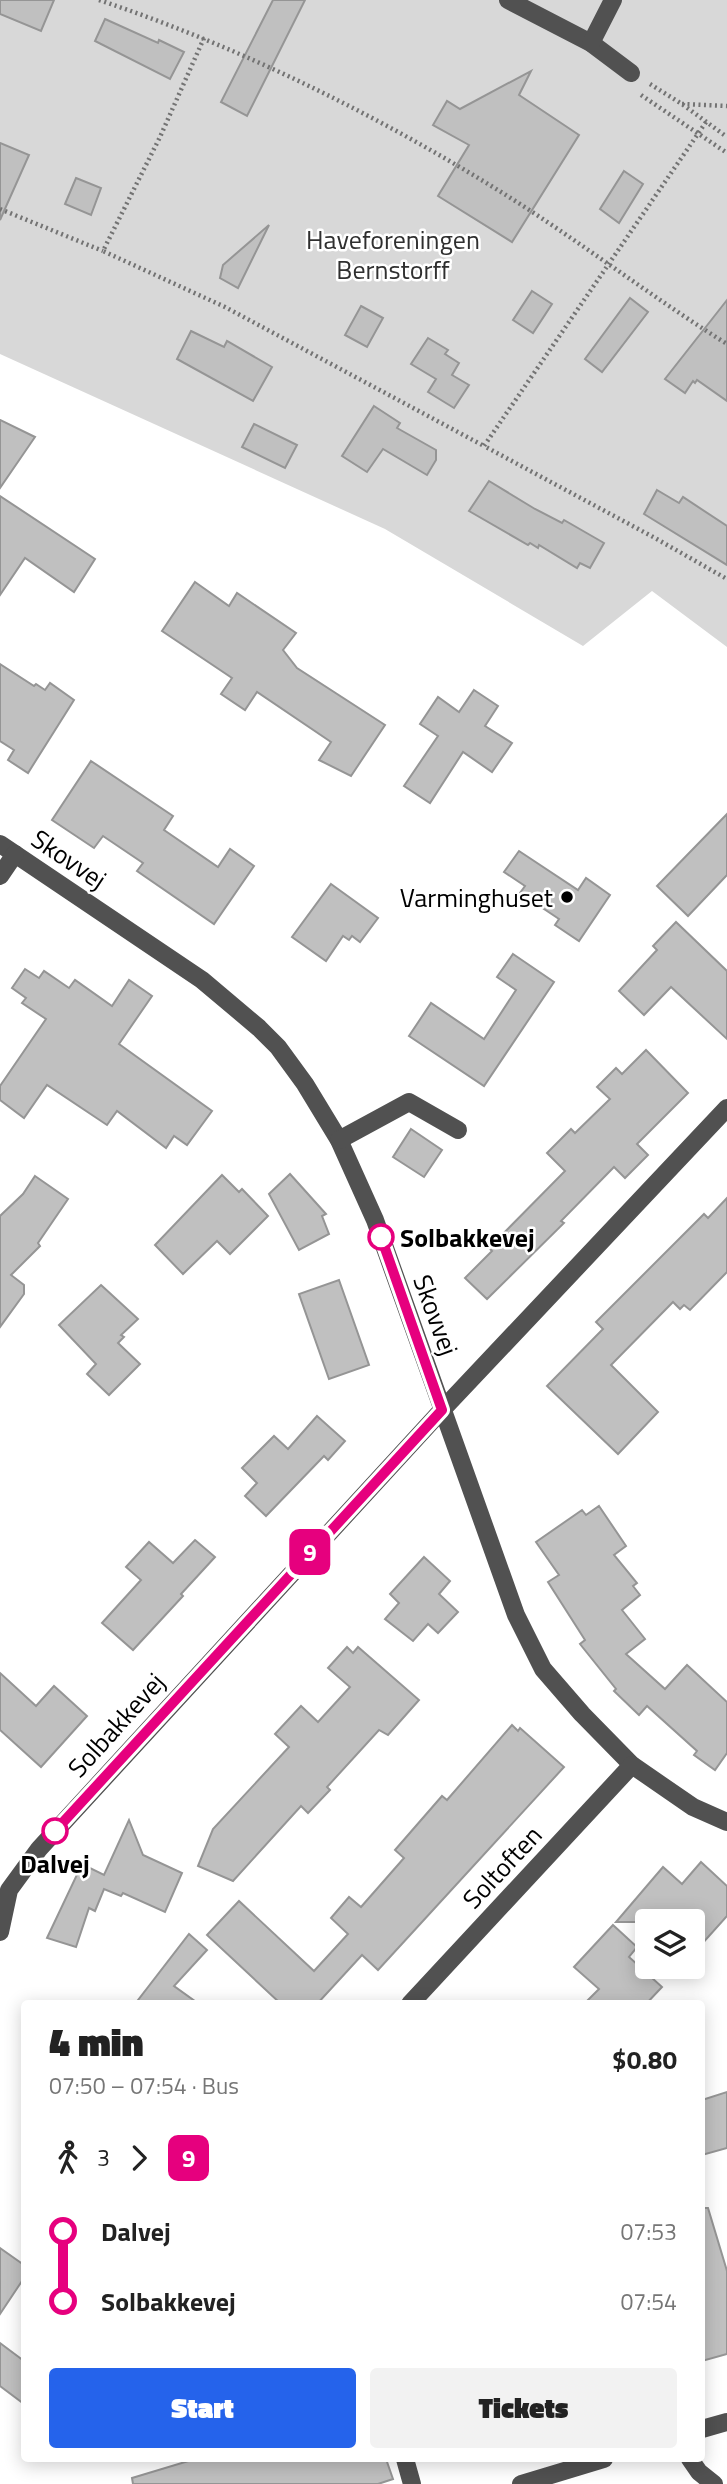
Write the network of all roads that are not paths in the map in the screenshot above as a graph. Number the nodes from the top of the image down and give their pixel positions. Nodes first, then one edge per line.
1 (508, 0) edge
2 (613, 0) edge
3 (591, 43) junction
4 (631, 73) road end
5 (7, 849) edge
6 (0, 876) edge
7 (727, 1108) edge
8 (458, 1130) dead end
9 (339, 1140) junction
10 (442, 1410) junction
11 (632, 1765) junction
12 (727, 1822) edge
13 (4, 1887) edge
14 (0, 1932) edge
15 (414, 2000) edge
16 (727, 2422) edge
17 (705, 2429) edge
18 (406, 2462) edge
19 (594, 2462) edge
20 (692, 2462) edge
21 (412, 2484) edge
22 (521, 2484) edge
23 (714, 2484) edge

1 - 3 street
2 - 3 street
3 - 4 street
5 - 6 street
5 - 9 street, Skovvej
7 - 10 street, Solbakkevej
8 - 9 street
9 - 10 street, Skovvej
10 - 11 street, Skovvej
10 - 13 street, Solbakkevej
11 - 12 street, Skovvej
11 - 15 street, Soltoften
13 - 14 street, Solbakkevej
16 - 17 street
18 - 21 street
19 - 22 street
20 - 23 street

